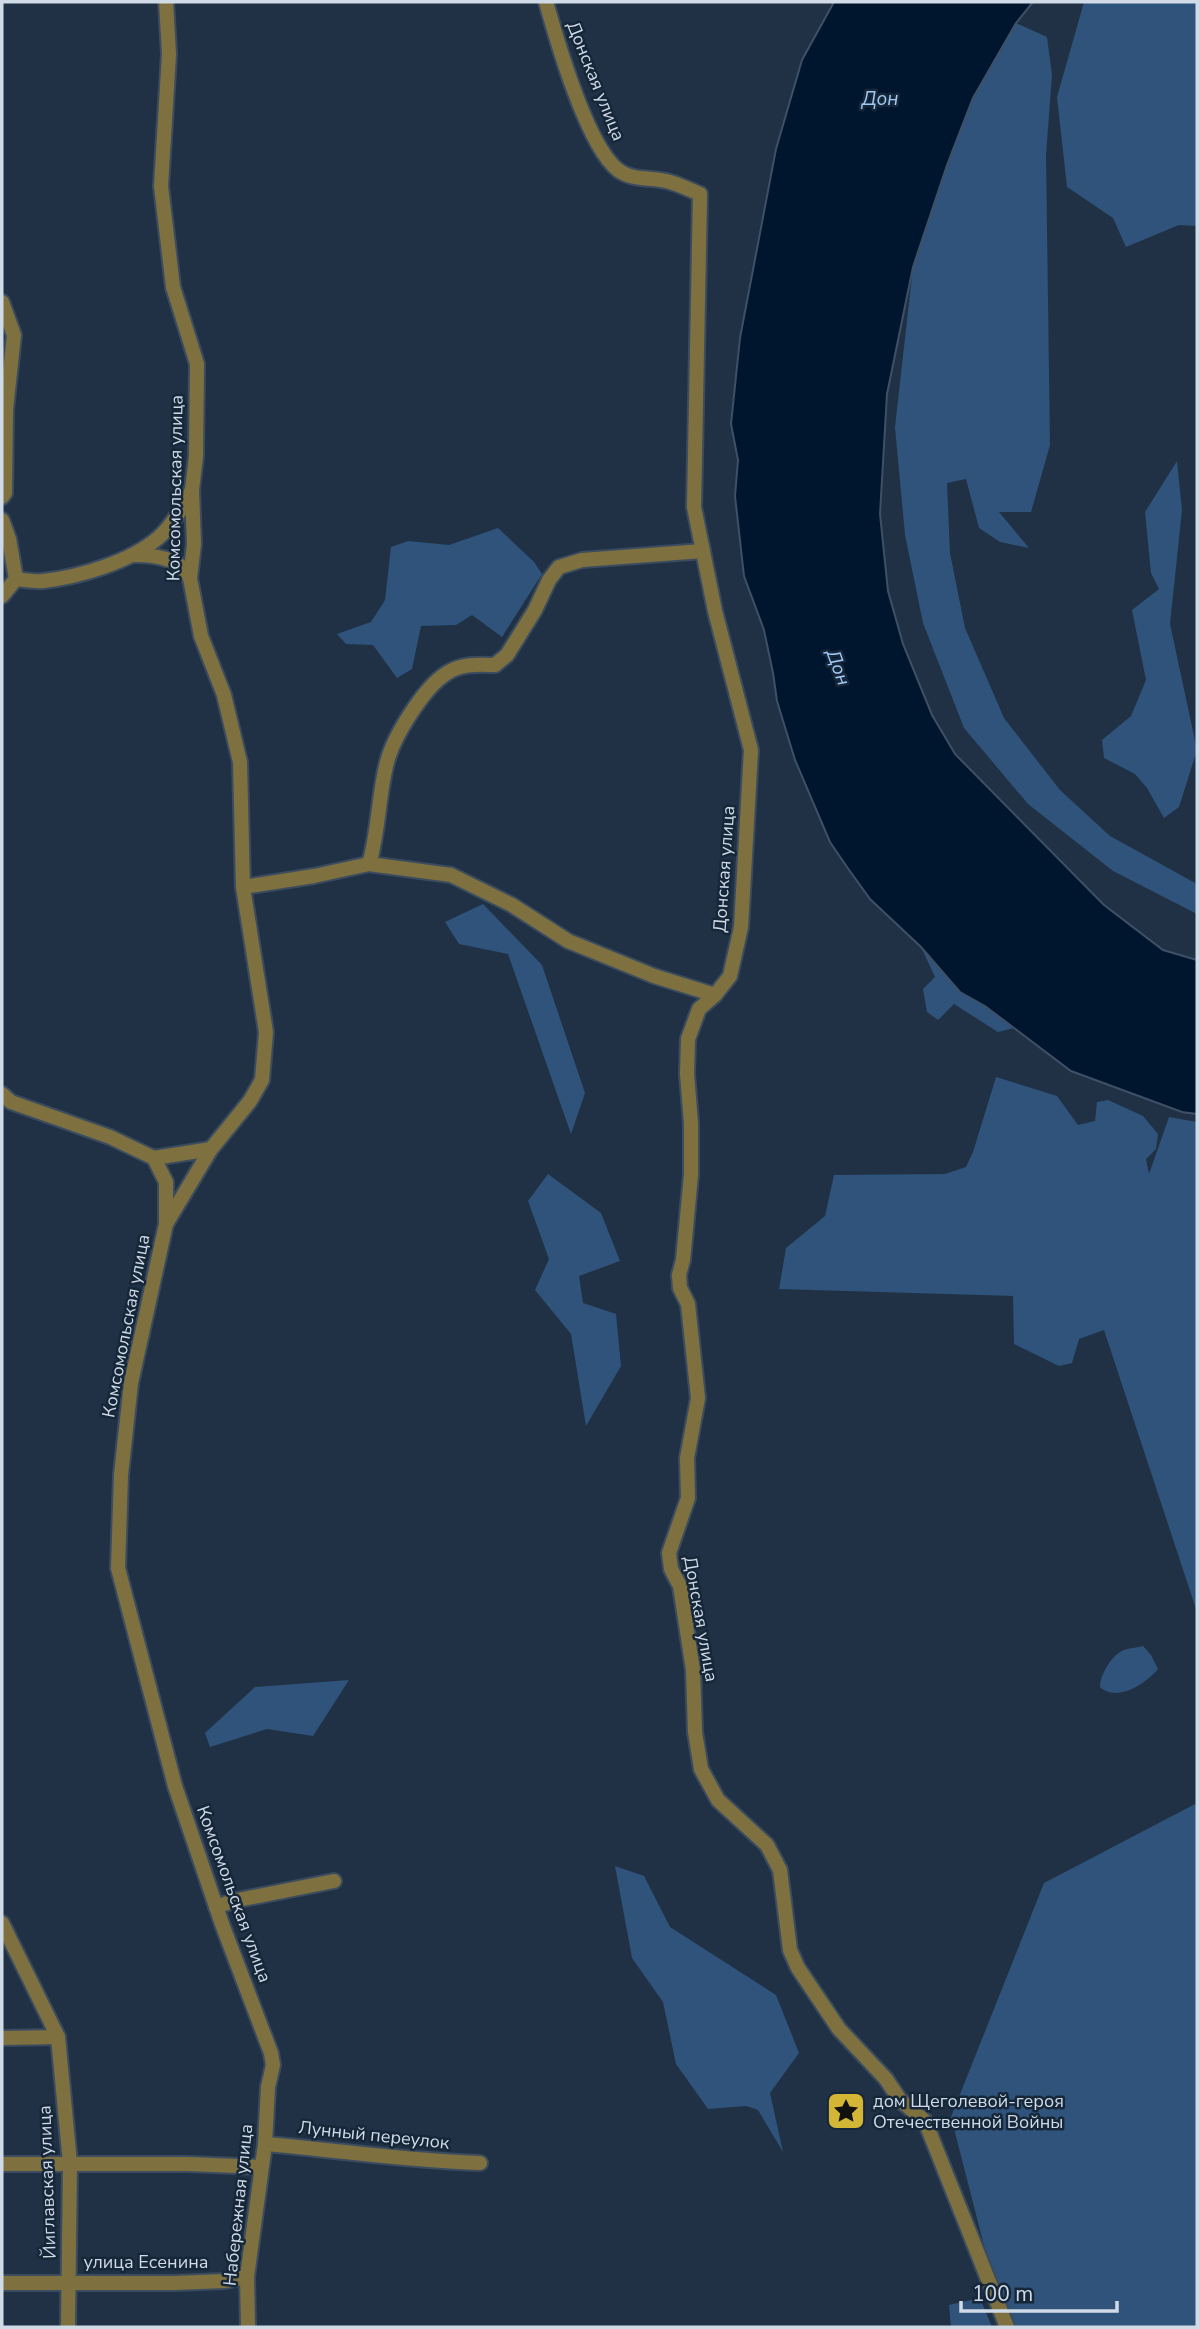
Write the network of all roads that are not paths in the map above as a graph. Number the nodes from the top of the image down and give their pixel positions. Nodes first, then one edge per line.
1 (166, 2) edge
2 (546, 2) edge
3 (2, 302) edge
4 (192, 491) junction
5 (2, 497) edge
6 (2, 520) edge
7 (703, 551) junction
8 (135, 555) junction
9 (190, 578) junction
10 (16, 579) junction
11 (2, 596) edge
12 (369, 864) junction
13 (243, 887) junction
14 (715, 995) junction
15 (2, 1094) edge
16 (211, 1149) junction
17 (154, 1158) junction
18 (166, 1224) junction
19 (334, 1881) dead end
20 (216, 1907) junction
21 (2, 1923) edge
22 (58, 2037) junction
23 (2, 2038) edge
24 (268, 2087) joint
25 (265, 2144) junction
26 (69, 2163) junction
27 (480, 2163) dead end
28 (2, 2164) edge
29 (261, 2167) junction
30 (247, 2277) junction
31 (68, 2282) junction
32 (2, 2283) edge
33 (68, 2327) edge
34 (248, 2327) edge
35 (1007, 2327) edge

1 - 4 street, Комсомольская улица
2 - 7 street, Донская улица
3 - 5 street
4 - 8 street
4 - 9 street, Комсомольская улица
6 - 10 street
7 - 12 street
7 - 14 street, Донская улица
8 - 9 street
8 - 10 street
9 - 13 street, Комсомольская улица
10 - 11 street
12 - 13 street
12 - 14 street
13 - 16 street, Комсомольская улица
14 - 35 street, Донская улица
15 - 17 street
16 - 17 street
16 - 18 street, Комсомольская улица
17 - 18 street
18 - 20 street, Комсомольская улица
19 - 20 street
20 - 24 street, Комсомольская улица
21 - 22 street
22 - 23 street
22 - 26 street, Йиглавская улица
24 - 25 street, Набережная улица
25 - 27 street, Лунный переулок
25 - 29 street, Набережная улица
26 - 28 street
26 - 29 street
26 - 31 street, Йиглавская улица
29 - 30 street, Набережная улица
30 - 31 street, улица Есенина
30 - 34 street, Набережная улица
31 - 32 street, улица Есенина
31 - 33 street, Йиглавская улица

